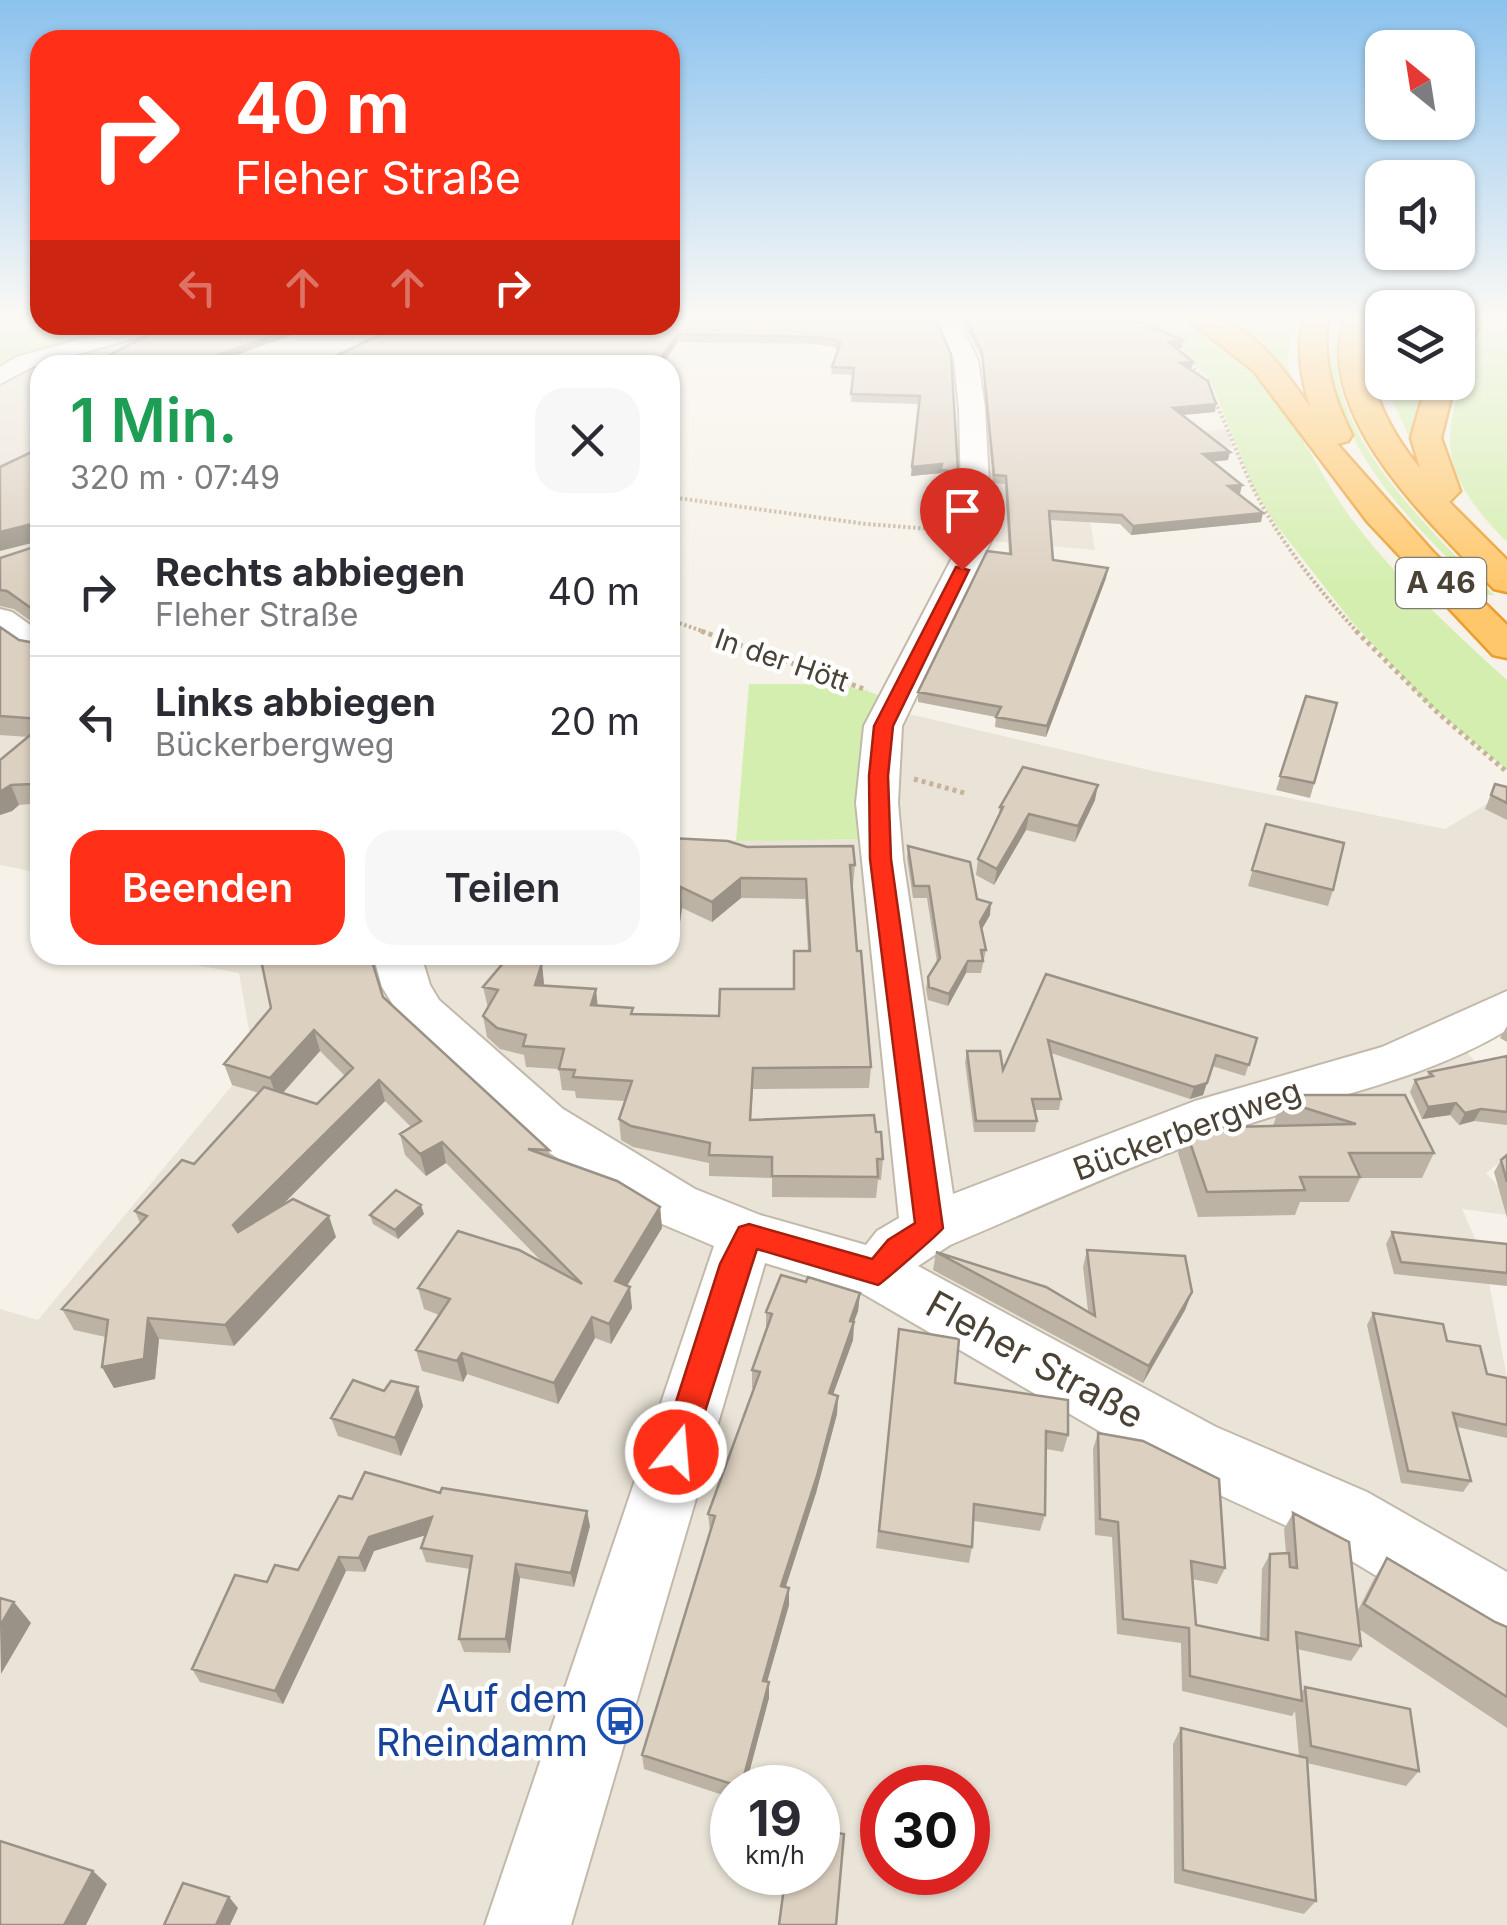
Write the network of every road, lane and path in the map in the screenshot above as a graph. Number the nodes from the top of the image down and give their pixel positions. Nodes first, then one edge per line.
1 (969, 408) edge
2 (1222, 408) edge
3 (1299, 408) edge
4 (1325, 408) edge
5 (1368, 408) edge
6 (1434, 408) edge
7 (680, 498) edge
8 (1429, 502) junction
9 (1381, 516) junction
10 (976, 532) junction
11 (1507, 581) edge
12 (0, 619) edge
13 (680, 624) edge
14 (30, 641) edge
15 (1507, 646) edge
16 (895, 699) junction
17 (1507, 772) edge
18 (878, 776) junction
19 (968, 794) dead end
20 (400, 965) edge
21 (1507, 1008) edge
22 (929, 1228) junction
23 (749, 1235) junction
24 (878, 1273) junction
25 (1507, 1612) edge
26 (528, 1925) edge

1 - 10 street
2 - 17 path
3 - 9 highway
4 - 9 highway, A 46
5 - 8 highway, A 46
6 - 8 highway
7 - 10 path
8 - 11 highway, A 46
9 - 15 highway, A 46
10 - 16 street
12 - 14 street
13 - 16 path, In der Hött
16 - 18 street
18 - 19 path
18 - 22 street
20 - 23 street, Fleher Straße
21 - 22 street, Bückerbergweg
22 - 24 street, Bückerbergweg
23 - 24 street, Fleher Straße
23 - 26 street
24 - 25 street, Fleher Straße

